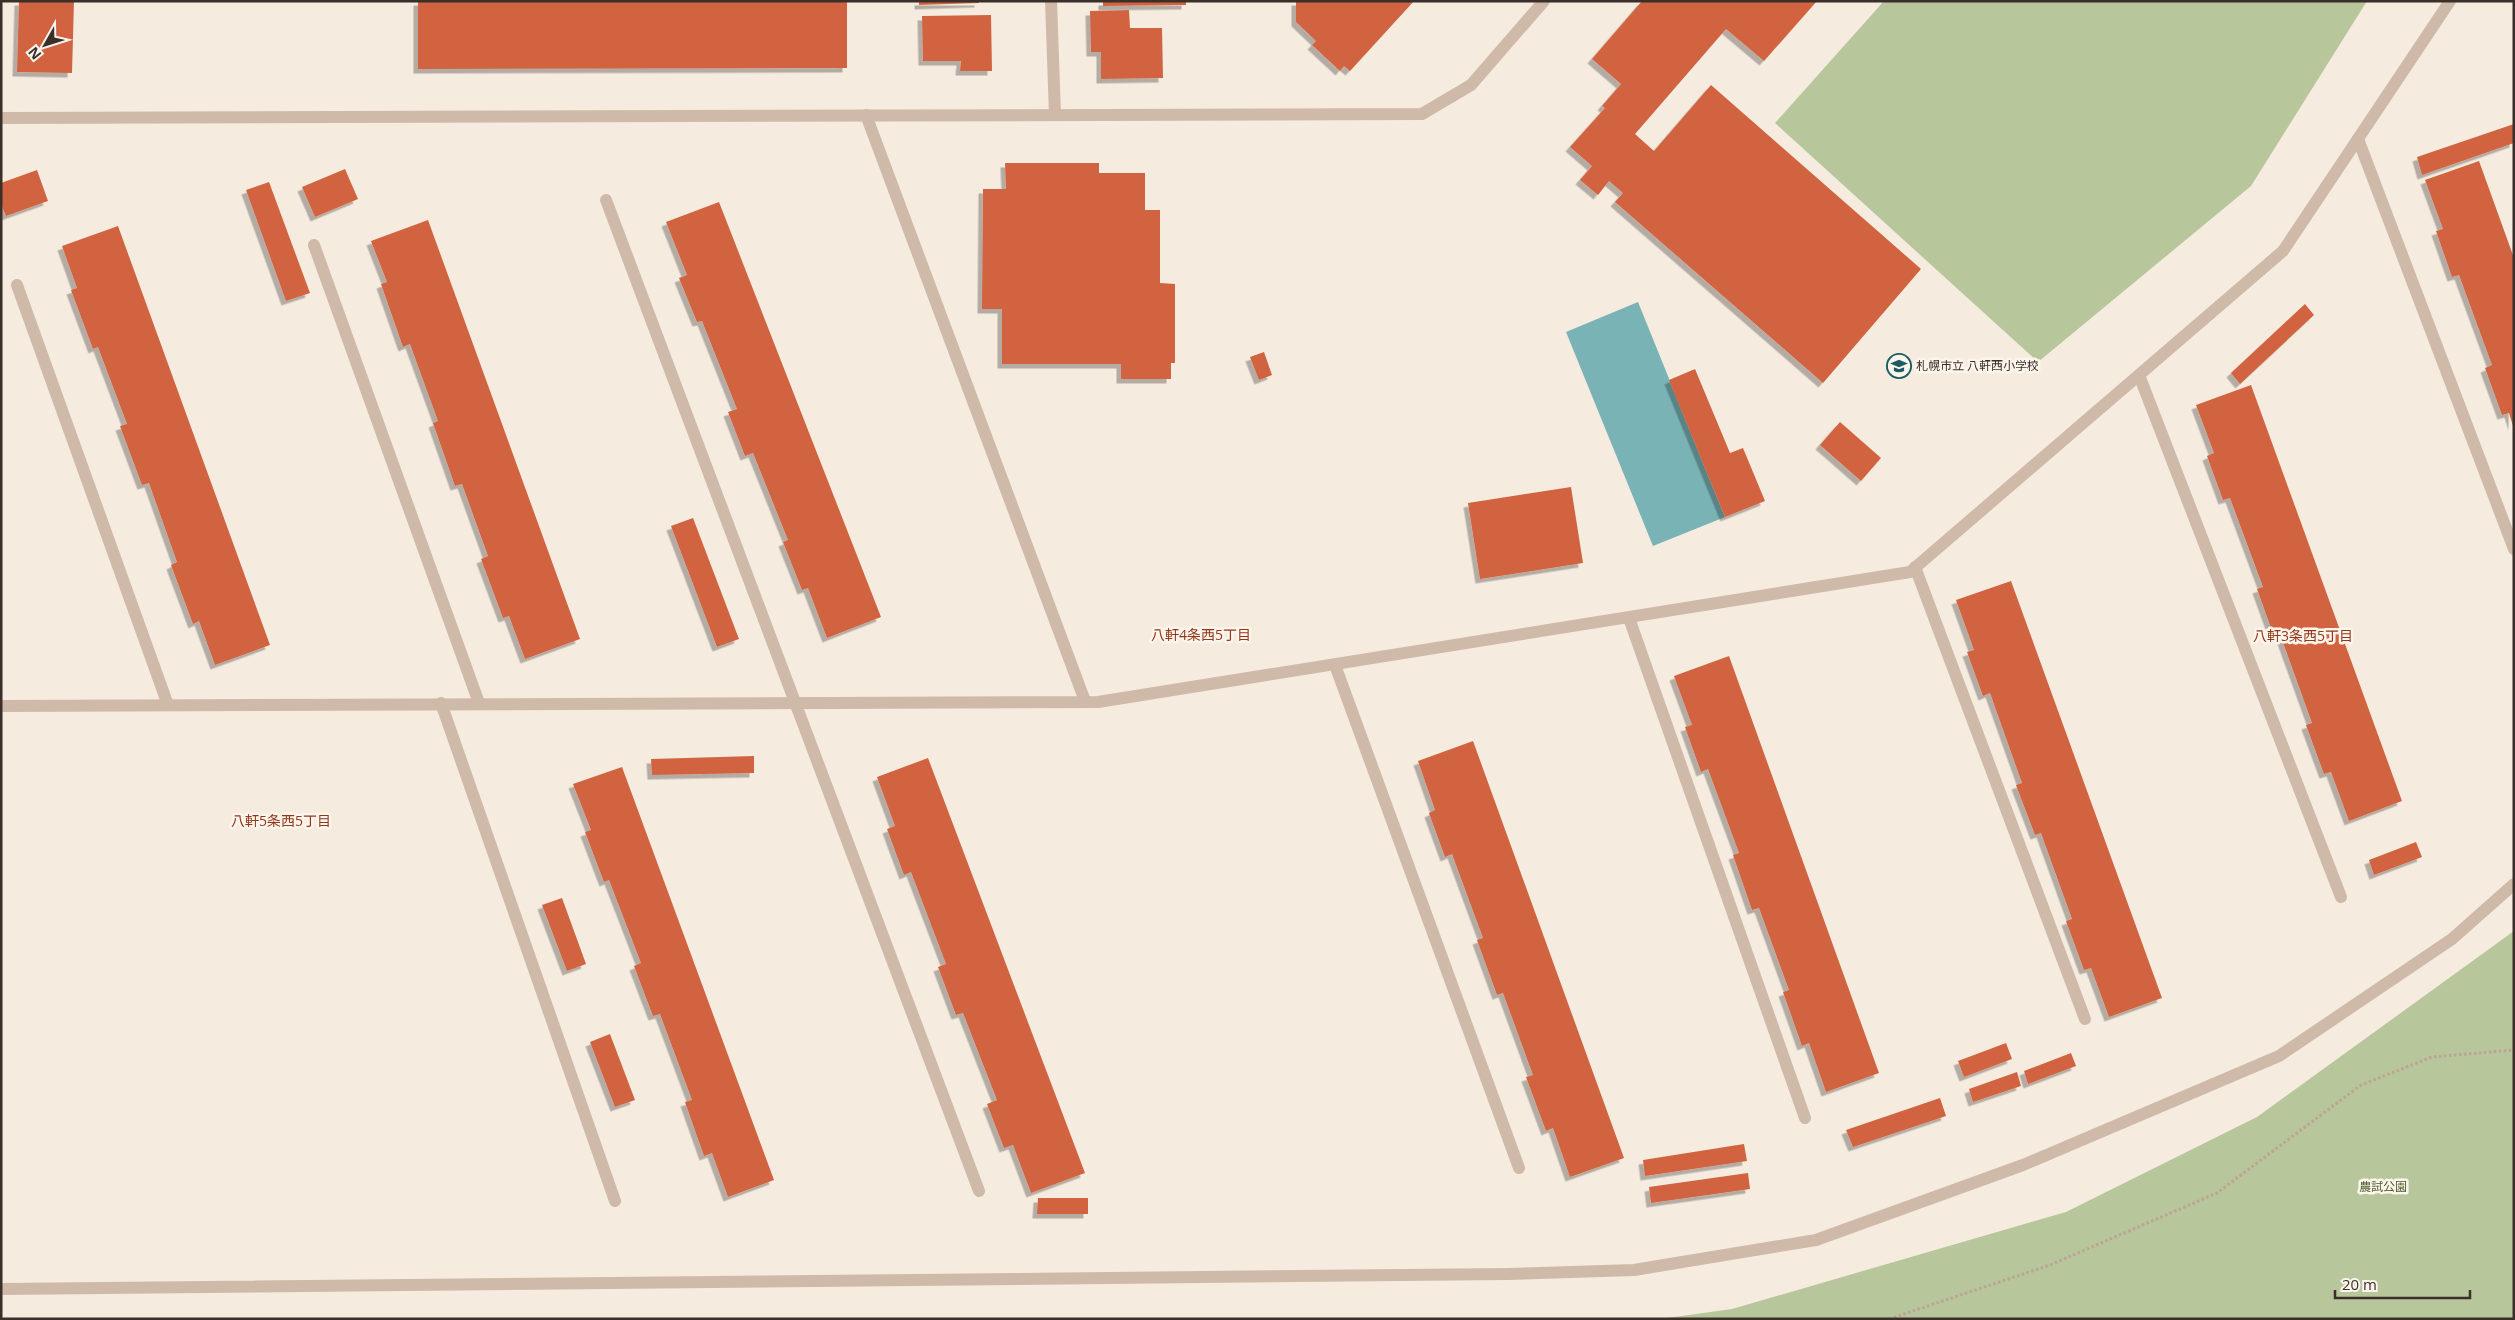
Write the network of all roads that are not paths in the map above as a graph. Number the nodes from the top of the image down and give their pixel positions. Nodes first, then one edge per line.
1 (1051, 1) edge
2 (1544, 1) edge
3 (2450, 1) edge
4 (866, 115) junction
5 (1055, 115) junction
6 (1, 118) edge
7 (2358, 138) junction
8 (606, 200) dead end
9 (314, 245) dead end
10 (17, 285) dead end
11 (2139, 375) junction
12 (2514, 549) edge
13 (1915, 567) junction
14 (1629, 618) junction
15 (1335, 665) junction
16 (1085, 701) junction
17 (794, 702) junction
18 (441, 703) junction
19 (479, 703) junction
20 (168, 705) junction
21 (1, 706) edge
22 (2514, 884) edge
23 (2341, 896) dead end
24 (2085, 1019) dead end
25 (1805, 1118) dead end
26 (1519, 1168) dead end
27 (979, 1191) dead end
28 (615, 1200) dead end
29 (1, 1289) edge

1 - 5 street
2 - 5 street
3 - 7 street
4 - 5 street
4 - 6 street
4 - 16 street
7 - 11 street
7 - 12 street
8 - 17 street
9 - 19 street
10 - 20 street
11 - 13 street
11 - 23 street
13 - 14 street
13 - 24 street
14 - 15 street
14 - 25 street
15 - 16 street
15 - 26 street
16 - 17 street
17 - 19 street
17 - 27 street
18 - 19 street
18 - 20 street
18 - 28 street
20 - 21 street
22 - 29 street

